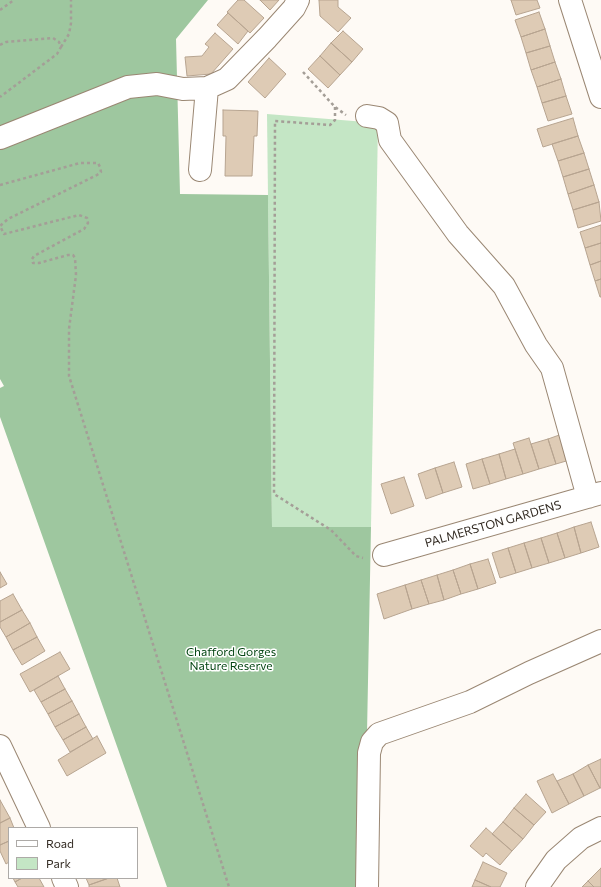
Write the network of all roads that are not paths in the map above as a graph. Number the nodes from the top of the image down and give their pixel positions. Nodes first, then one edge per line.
1 (298, 0) edge
2 (570, 0) edge
3 (207, 88) junction
4 (601, 97) edge
5 (367, 116) road end
6 (0, 138) edge
7 (200, 170) dead end
8 (594, 495) edge
9 (384, 555) road end
10 (601, 641) edge
11 (0, 746) edge
12 (39, 827) edge
13 (601, 828) edge
14 (367, 887) edge
15 (537, 887) edge

1 - 3 street
2 - 4 street
3 - 6 street
3 - 7 street
5 - 8 street
8 - 9 street, PALMERSTON GARDENS
10 - 14 street
11 - 12 street
13 - 15 street

